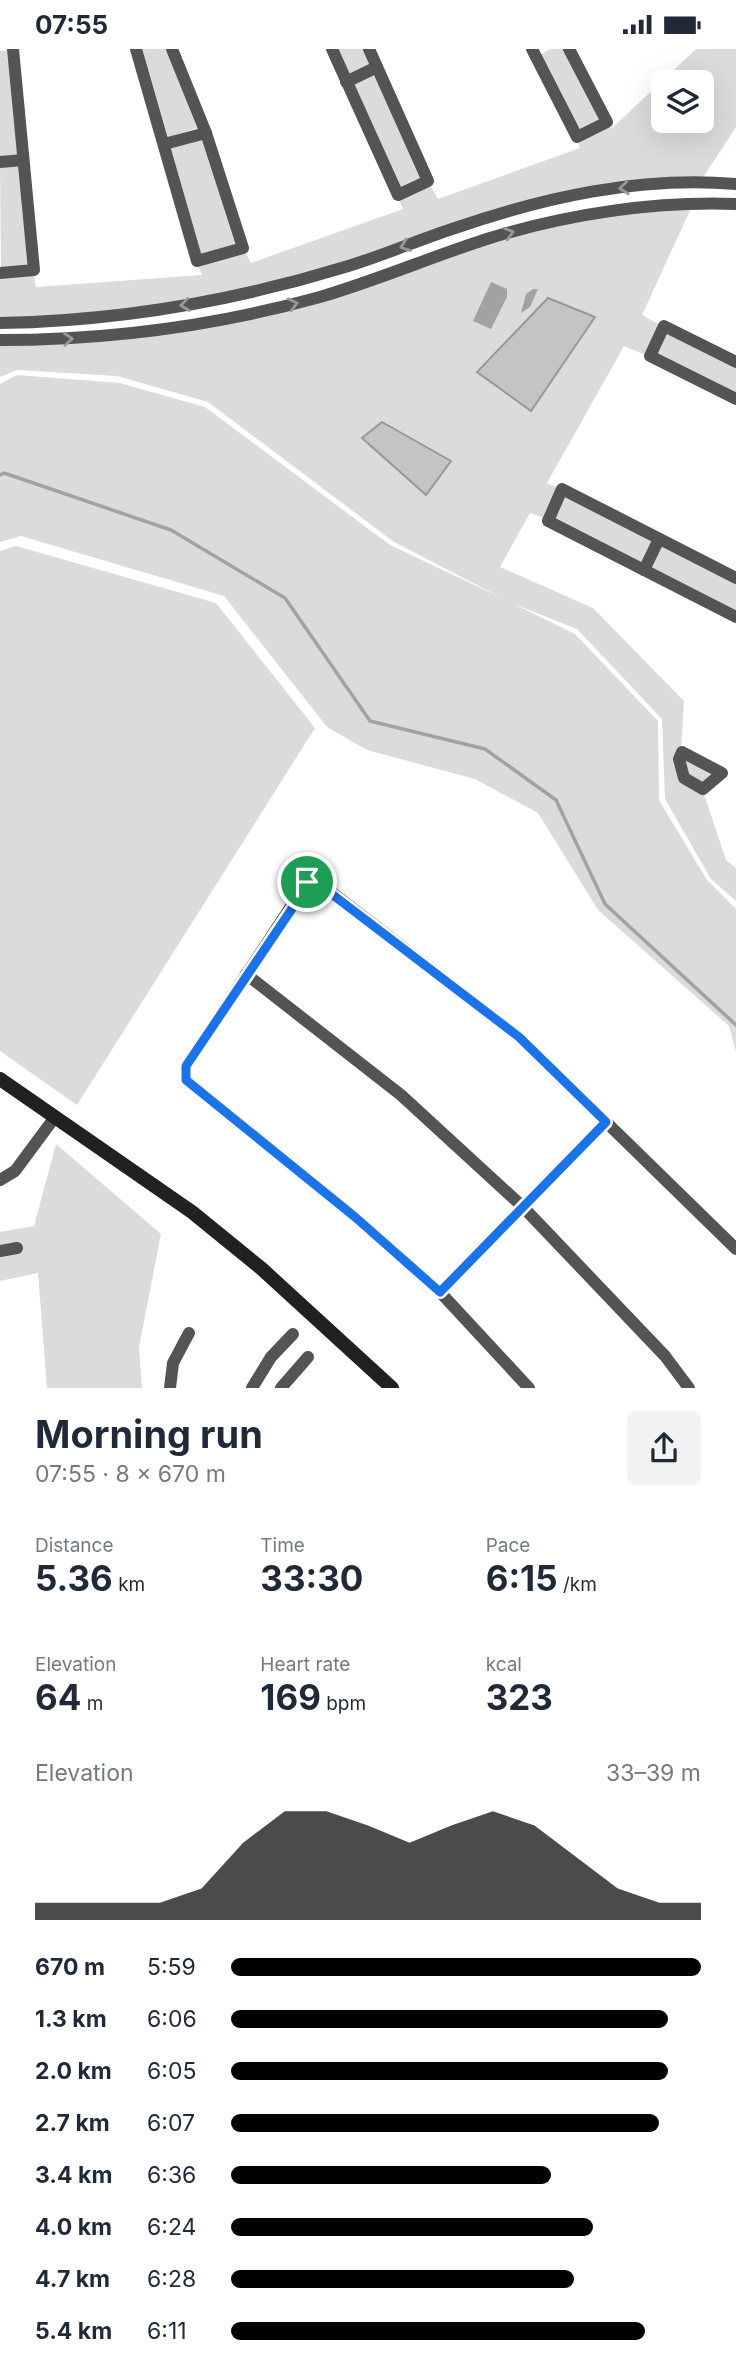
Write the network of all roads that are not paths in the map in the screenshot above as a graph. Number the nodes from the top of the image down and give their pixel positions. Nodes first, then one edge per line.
1 (13, 49) edge
2 (136, 49) edge
3 (172, 49) edge
4 (332, 49) edge
5 (369, 49) edge
6 (569, 49) edge
7 (536, 51) edge
8 (377, 67) junction
9 (346, 82) junction
10 (206, 133) junction
11 (164, 144) junction
12 (23, 160) junction
13 (0, 162) edge
14 (692, 182) junction
15 (736, 184) edge
16 (685, 202) junction
17 (736, 204) edge
18 (0, 273) edge
19 (0, 323) edge
20 (0, 340) edge
21 (736, 362) edge
22 (736, 399) edge
23 (659, 539) junction
24 (645, 570) junction
25 (736, 578) edge
26 (736, 617) edge
27 (722, 773) dead end
28 (736, 779) edge
29 (246, 974) junction
30 (0, 1079) edge
31 (55, 1117) junction
32 (606, 1122) junction
33 (0, 1180) edge
34 (523, 1207) junction
35 (17, 1248) dead end
36 (736, 1249) edge
37 (0, 1251) edge
38 (440, 1292) junction
39 (189, 1333) dead end
40 (293, 1334) dead end
41 (308, 1357) dead end
42 (170, 1388) edge
43 (251, 1388) edge
44 (281, 1388) edge
45 (392, 1388) edge
46 (529, 1388) edge
47 (690, 1388) edge

1 - 12 street
2 - 11 street
3 - 10 street
4 - 9 street
5 - 8 street
6 - 7 street
8 - 9 street
8 - 9 street
10 - 11 street
10 - 11 street
12 - 13 street
12 - 18 street
14 - 15 street
14 - 16 street
14 -> 19 street
16 - 17 street
20 -> 16 street
21 - 22 street
23 - 24 street
23 - 24 street
23 - 25 street
24 - 26 street
27 - 28 street
29 - 32 street
29 - 34 street
29 - 38 street
30 - 31 street
31 - 33 street
31 - 45 street
32 - 34 street
32 - 36 street
34 - 38 street
34 - 47 street
35 - 37 street
38 - 46 street
39 - 42 street
40 - 43 street
41 - 44 street

